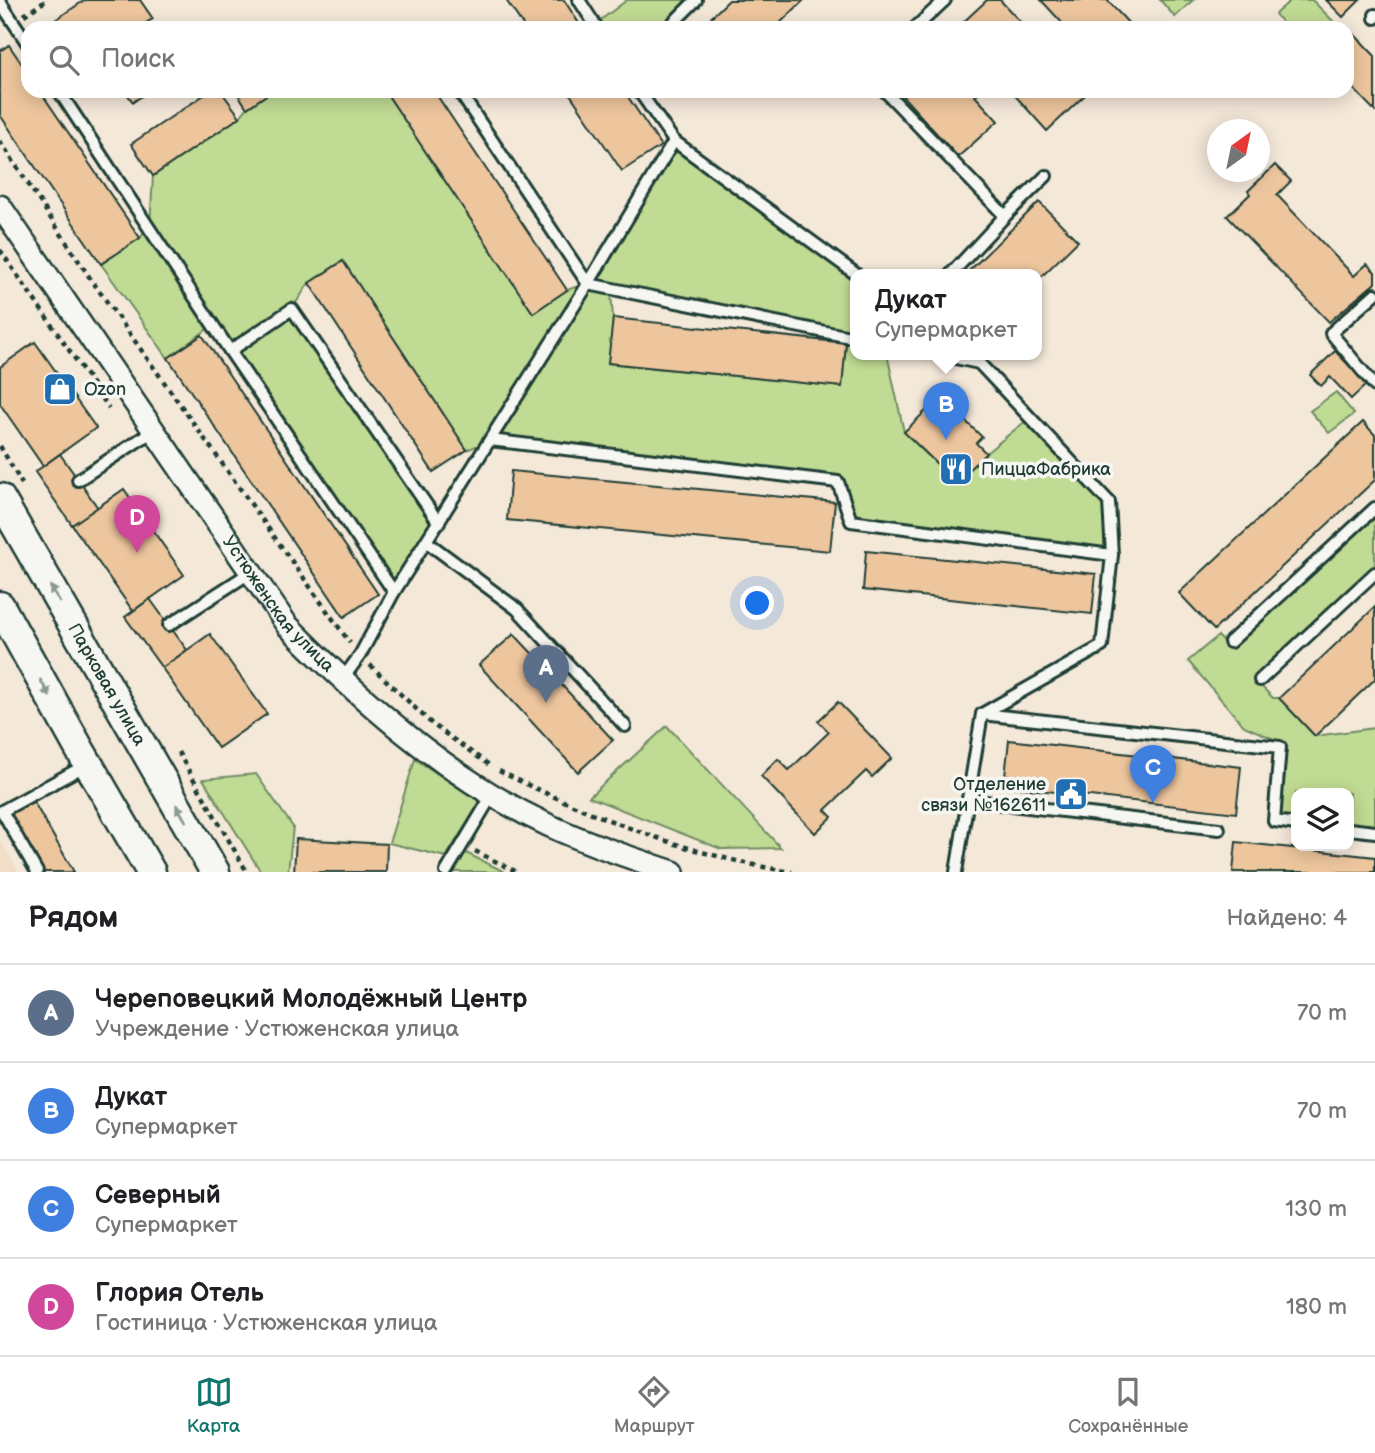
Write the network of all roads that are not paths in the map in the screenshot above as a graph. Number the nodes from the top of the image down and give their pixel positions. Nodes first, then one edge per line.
1 (579, 0) edge
2 (696, 0) edge
3 (945, 0) edge
4 (0, 2) edge
5 (592, 21) edge
6 (675, 21) edge
7 (922, 21) edge
8 (21, 34) edge
9 (64, 98) edge
10 (464, 98) edge
11 (644, 98) edge
12 (892, 98) edge
13 (674, 141) junction
14 (1046, 176) dead end
15 (0, 206) edge
16 (1005, 216) junction
17 (956, 269) edge
18 (850, 270) edge
19 (588, 285) junction
20 (1375, 293) edge
21 (850, 337) edge
22 (230, 351) junction
23 (965, 360) edge
24 (975, 360) edge
25 (979, 363) junction
26 (1375, 386) edge
27 (153, 430) junction
28 (490, 440) junction
29 (78, 480) dead end
30 (0, 498) edge
31 (1375, 508) edge
32 (439, 523) junction
33 (427, 542) junction
34 (1112, 555) junction
35 (251, 572) junction
36 (1375, 573) edge
37 (394, 592) junction
38 (0, 606) edge
39 (169, 625) dead end
40 (1230, 642) dead end
41 (341, 680) junction
42 (1260, 680) dead end
43 (982, 714) junction
44 (625, 726) dead end
45 (88, 764) junction
46 (492, 795) junction
47 (968, 800) junction
48 (1291, 823) edge
49 (1219, 829) dead end
50 (1354, 830) edge
51 (1375, 832) edge
52 (37, 872) edge
53 (151, 872) edge
54 (215, 872) edge
55 (446, 872) edge
56 (673, 872) edge
57 (956, 872) edge

1 - 5 lane
2 - 6 lane
3 - 7 lane
4 - 8 lane
9 - 22 lane
10 - 19 lane
11 - 13 lane
12 - 16 lane
13 - 18 lane
13 - 19 lane
14 - 16 lane
15 - 27 street, Устюженская улица
16 - 17 lane
19 - 21 lane
19 - 28 lane
20 - 26 lane
22 - 32 lane
22 - 37 lane
23 - 25 lane
24 - 25 lane
25 - 34 lane
27 - 29 lane
27 - 35 street, Устюженская улица
28 - 32 lane
28 - 34 lane
54 -> 30 main road, Парковая улица
31 - 40 lane
32 - 33 lane
33 - 37 lane
33 - 44 lane
34 - 43 lane
35 - 39 lane
35 - 41 street, Устюженская улица
36 - 42 lane
37 - 41 lane
38 -> 45 main road
41 - 46 street, Устюженская улица
43 - 47 lane
43 - 48 lane
45 - 52 lane
45 - 53 main road
46 - 55 lane
46 - 56 street, Устюженская улица
47 - 49 lane
47 - 57 lane
50 - 51 lane

